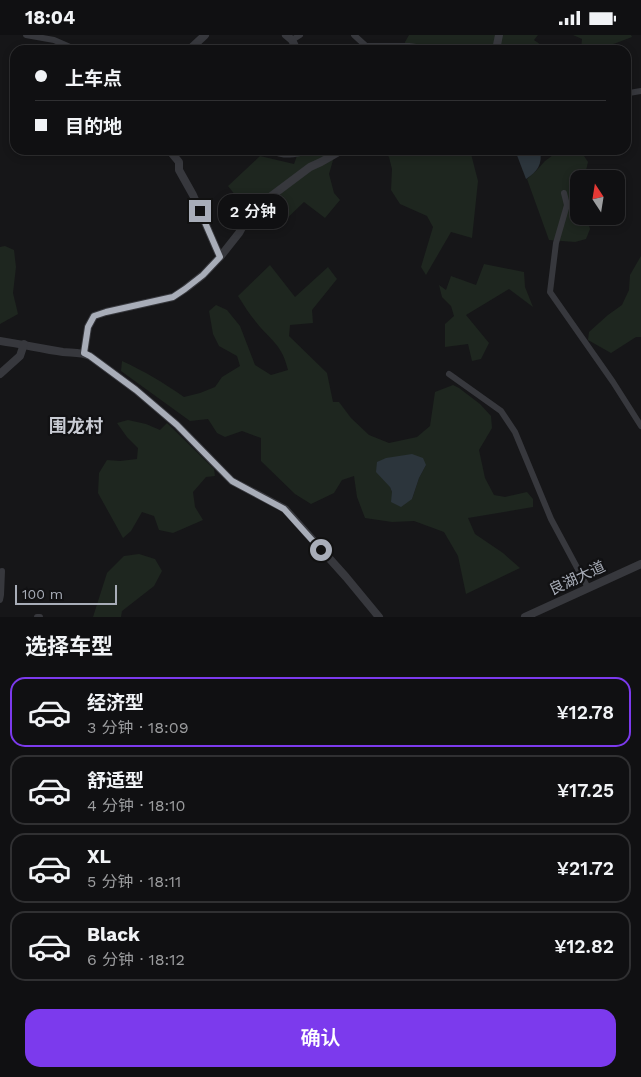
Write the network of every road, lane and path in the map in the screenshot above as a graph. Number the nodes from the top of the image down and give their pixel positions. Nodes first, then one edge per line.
1 (26, 35) edge
2 (205, 35) edge
3 (300, 35) edge
4 (354, 35) edge
5 (289, 38) edge
6 (66, 45) edge
7 (194, 45) edge
8 (365, 45) edge
9 (173, 155) edge
10 (332, 155) edge
11 (564, 193) dead end
12 (220, 257) junction
13 (0, 341) edge
14 (24, 344) junction
15 (84, 353) junction
16 (0, 374) edge
17 (449, 374) dead end
18 (641, 425) edge
19 (641, 564) edge
20 (2, 571) dead end
21 (588, 589) junction
22 (0, 600) edge
23 (379, 617) edge
24 (525, 617) edge

1 - 6 street
2 - 7 street
3 - 5 street
4 - 8 street
9 - 12 street
10 - 12 street
11 - 18 street
12 - 15 street
13 - 14 street
14 - 15 street
14 - 16 street
15 - 23 street
17 - 21 street
19 - 21 street, 良湖大道
20 - 22 street
21 - 24 street, 良湖大道

